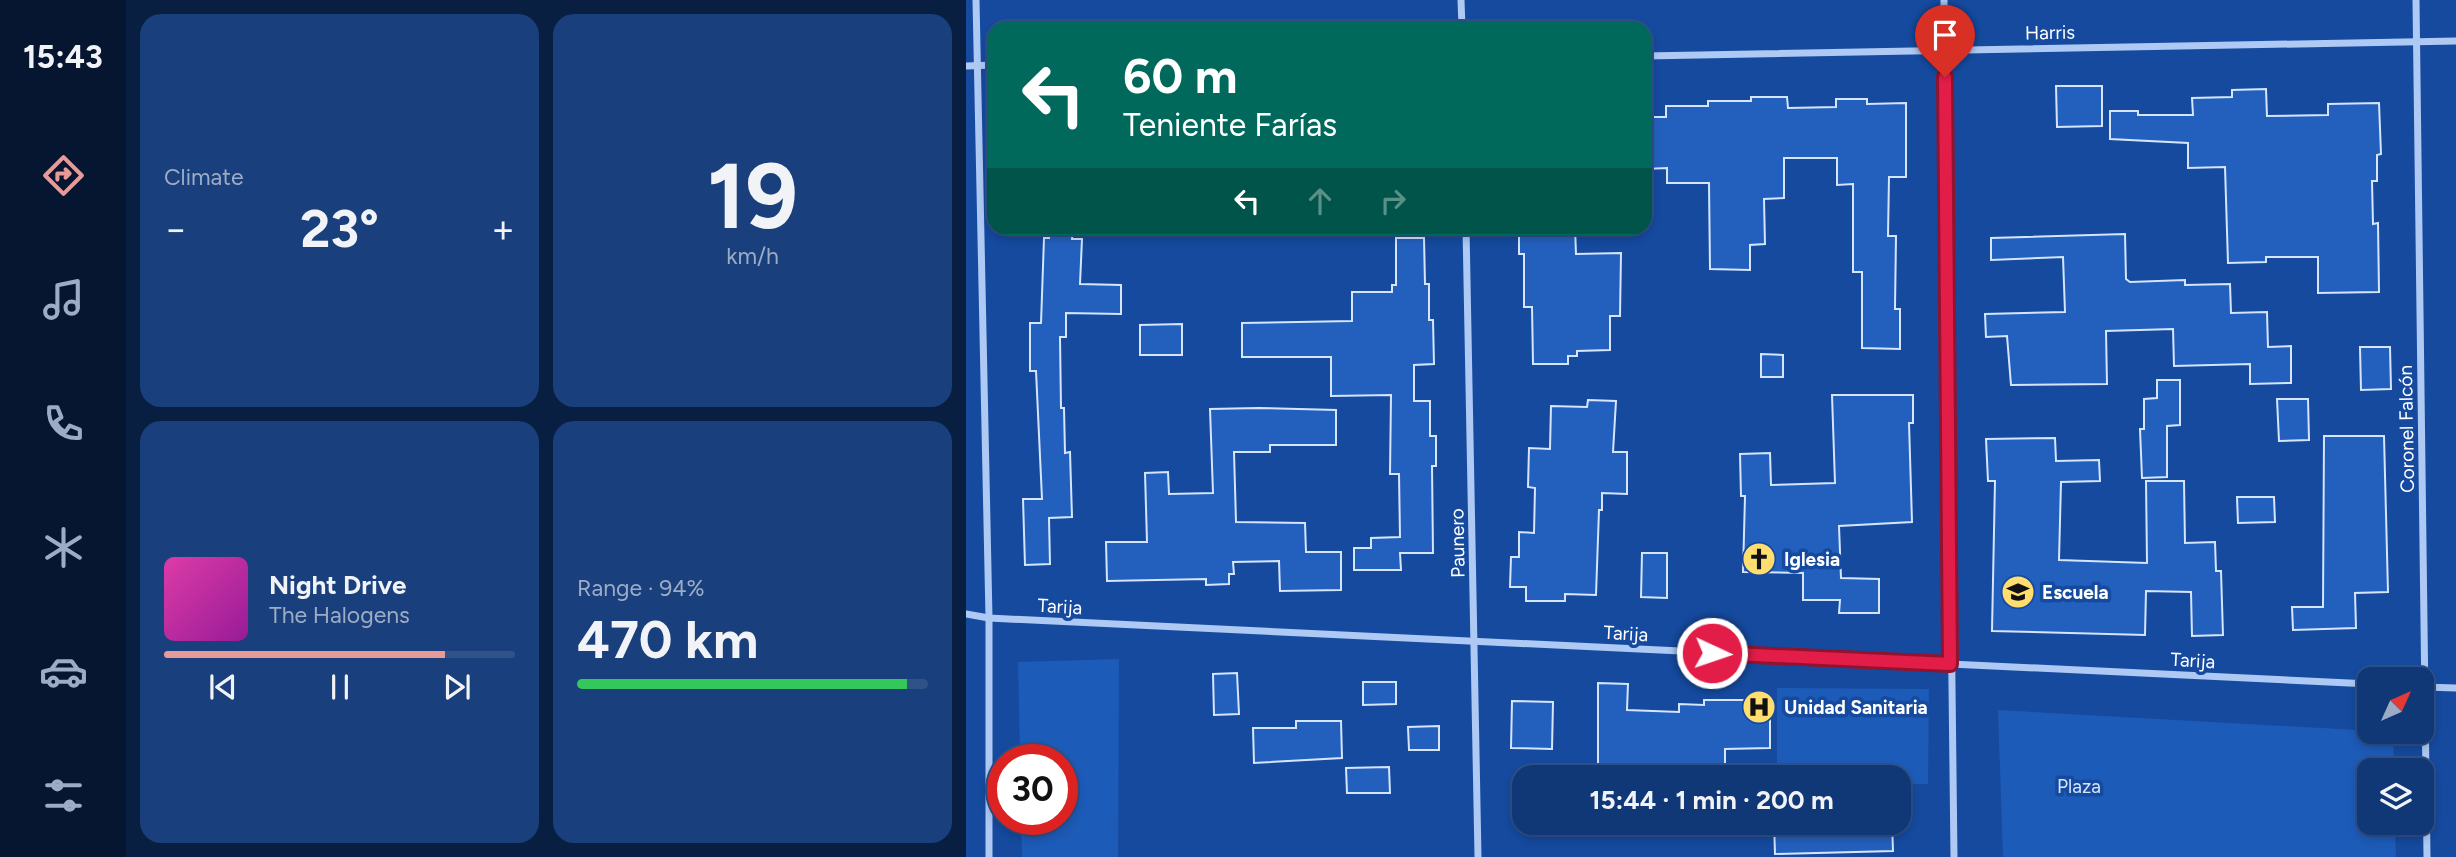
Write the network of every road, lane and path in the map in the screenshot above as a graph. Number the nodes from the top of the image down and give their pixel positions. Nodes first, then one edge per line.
1 (976, 0) edge
2 (1461, 0) edge
3 (1944, 0) edge
4 (2416, 0) edge
5 (1462, 21) edge
6 (2416, 41) junction
7 (2456, 41) edge
8 (1945, 49) junction
9 (1652, 55) edge
10 (966, 65) edge
11 (978, 65) junction
12 (987, 65) edge
13 (1466, 235) edge
14 (966, 614) edge
15 (989, 618) junction
16 (1475, 642) junction
17 (1950, 664) junction
18 (2424, 667) edge
19 (2357, 683) edge
20 (2434, 687) edge
21 (2456, 688) edge
22 (2425, 744) edge
23 (989, 857) edge
24 (1478, 857) edge
25 (1954, 857) edge
26 (2427, 857) edge

1 - 11 street
2 - 5 street
3 - 8 street
4 - 6 street, Coronel Falcón
6 - 7 street, Harris
6 - 8 street, Harris
6 - 18 street, Coronel Falcón
8 - 9 street, Harris
8 - 17 street
10 - 11 street
11 - 12 street
11 - 15 street
13 - 16 street, Paunero
14 - 15 street, Tarija
15 - 16 street, Tarija
15 - 23 street
16 - 17 street, Tarija
16 - 24 street, Paunero
17 - 19 street, Tarija
17 - 25 street
20 - 21 street
22 - 26 street, Coronel Falcón

